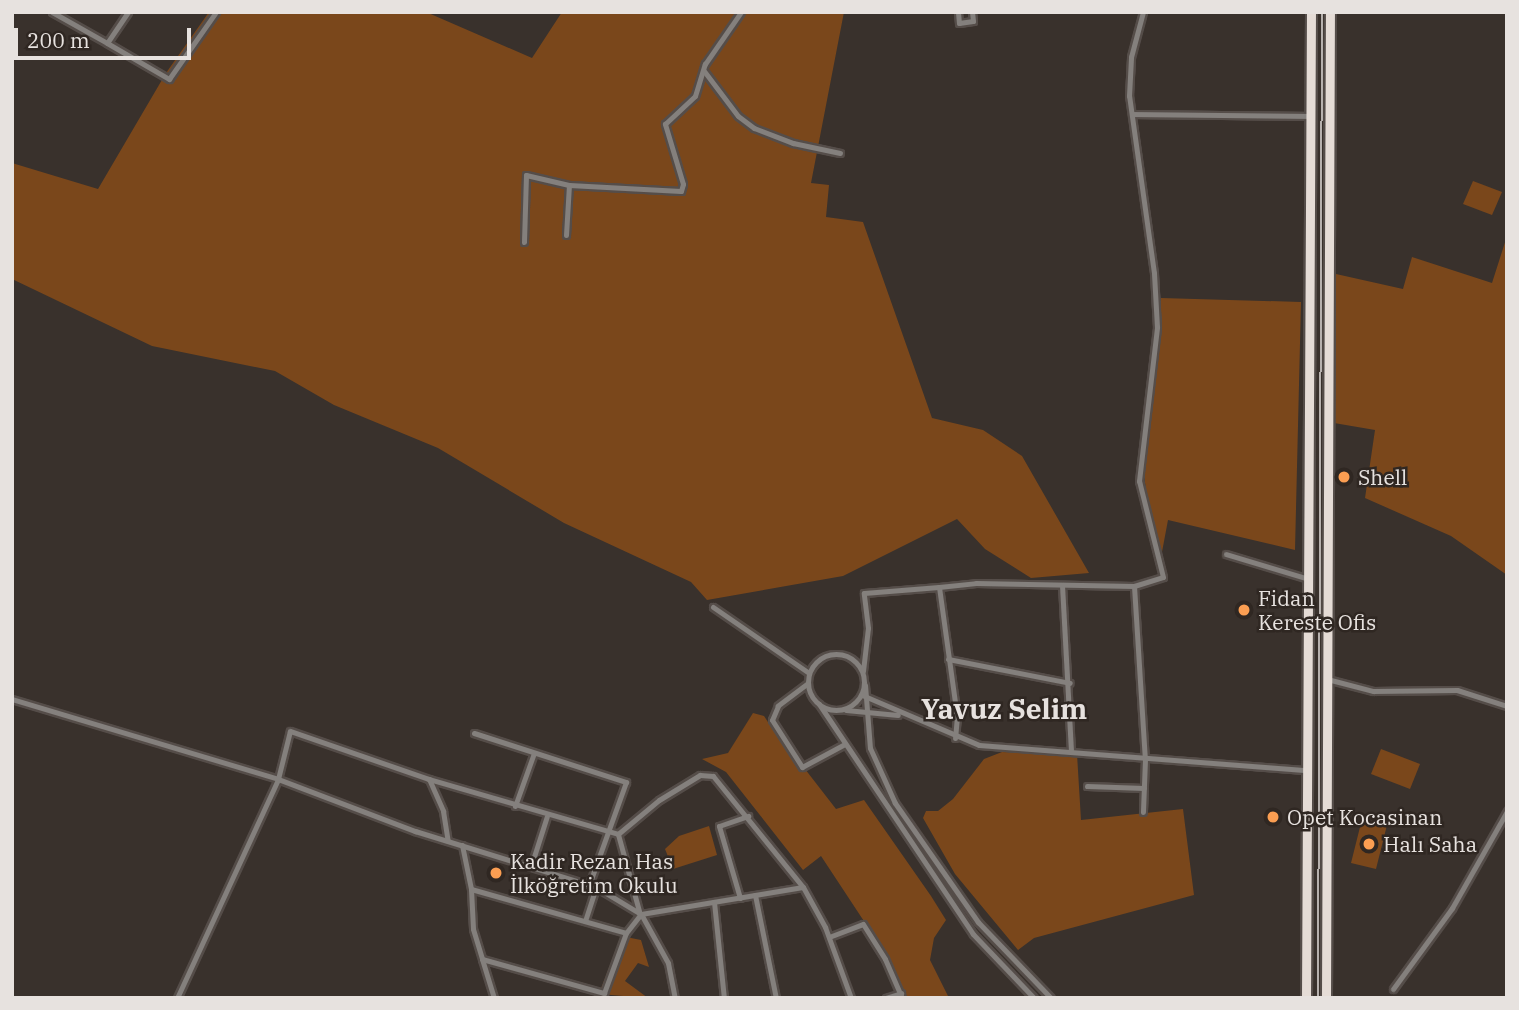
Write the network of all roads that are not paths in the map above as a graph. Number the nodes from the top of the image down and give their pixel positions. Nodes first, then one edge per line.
1 (52, 12) edge
2 (128, 12) edge
3 (216, 12) edge
4 (741, 12) edge
5 (958, 12) edge
6 (971, 12) edge
7 (1143, 12) edge
8 (1311, 12) edge
9 (1330, 12) edge
10 (107, 43) junction
11 (704, 71) junction
12 (1132, 114) junction
13 (1311, 116) junction
14 (840, 153) dead end
15 (569, 185) junction
16 (566, 235) dead end
17 (524, 242) dead end
18 (1226, 554) dead end
19 (1309, 579) junction
20 (1062, 585) junction
21 (1133, 586) junction
22 (939, 587) junction
23 (713, 607) dead end
24 (948, 659) junction
25 (863, 671) junction
26 (809, 673) junction
27 (1327, 679) junction
28 (808, 683) junction
29 (1070, 683) junction
30 (864, 696) junction
31 (12, 699) edge
32 (819, 704) junction
33 (1507, 706) edge
34 (843, 709) junction
35 (868, 714) junction
36 (902, 716) junction
37 (474, 733) dead end
38 (955, 738) junction
39 (843, 745) junction
40 (1071, 750) junction
41 (534, 754) junction
42 (1144, 759) junction
43 (1307, 771) junction
44 (278, 779) junction
45 (429, 779) junction
46 (1087, 786) dead end
47 (1144, 788) junction
48 (515, 807) junction
49 (1507, 810) edge
50 (1143, 811) dead end
51 (547, 816) junction
52 (748, 816) junction
53 (608, 833) junction
54 (618, 834) junction
55 (448, 841) junction
56 (461, 845) junction
57 (531, 866) junction
58 (589, 885) junction
59 (596, 887) junction
60 (803, 887) junction
61 (471, 889) junction
62 (755, 895) junction
63 (740, 898) junction
64 (714, 902) junction
65 (640, 912) junction
66 (585, 921) junction
67 (626, 933) junction
68 (829, 937) junction
69 (482, 959) junction
70 (1393, 989) dead end
71 (603, 995) edge
72 (902, 995) edge
73 (177, 998) edge
74 (494, 998) edge
75 (675, 998) edge
76 (724, 998) edge
77 (776, 998) edge
78 (851, 998) edge
79 (886, 998) edge
80 (1034, 998) edge
81 (1051, 998) edge
82 (1306, 998) edge
83 (1326, 998) edge

1 - 10 street
2 - 10 street
3 - 10 street
4 - 11 street
5 - 6 street
7 - 12 street
8 - 13 highway
9 - 27 highway
11 - 14 street
11 - 15 street
12 - 13 street
12 - 21 street
13 - 19 highway
15 - 16 street
15 - 17 street
18 - 19 street
19 - 43 highway
20 - 21 street
20 - 22 street
20 - 29 street
21 - 42 street
22 - 24 street
22 - 25 street
23 - 26 street
24 - 29 street
24 - 38 street
25 - 26 street
25 - 30 street
26 - 28 street
27 - 33 street
27 - 83 highway
28 - 32 street
28 - 39 street
29 - 40 street
30 - 34 street
30 - 35 street
30 - 36 street
31 - 44 street
32 - 34 street
32 - 39 street
34 - 35 street
35 - 36 street
35 - 81 street
36 - 38 street
37 - 41 street
38 - 40 street
39 - 80 street
40 - 42 street
41 - 48 street
41 - 53 street
42 - 43 street
42 - 47 street
43 - 82 highway
44 - 45 street
44 - 55 street
44 - 73 street
45 - 48 street
45 - 55 street
46 - 47 street
47 - 50 street
48 - 51 street
49 - 70 street
51 - 53 street
51 - 57 street
52 - 54 street
52 - 60 street
52 - 63 street
53 - 54 street
53 - 58 street
54 - 65 street
55 - 56 street
56 - 57 street
56 - 61 street
57 - 58 street
58 - 59 street
59 - 65 street
59 - 66 street
60 - 62 street
60 - 68 street
61 - 66 street
61 - 69 street
62 - 63 street
62 - 77 street
63 - 64 street
64 - 65 street
64 - 76 street
65 - 67 street
65 - 75 street
66 - 67 street
67 - 71 street
68 - 72 street
68 - 78 street
69 - 71 street
69 - 74 street
72 - 79 street

